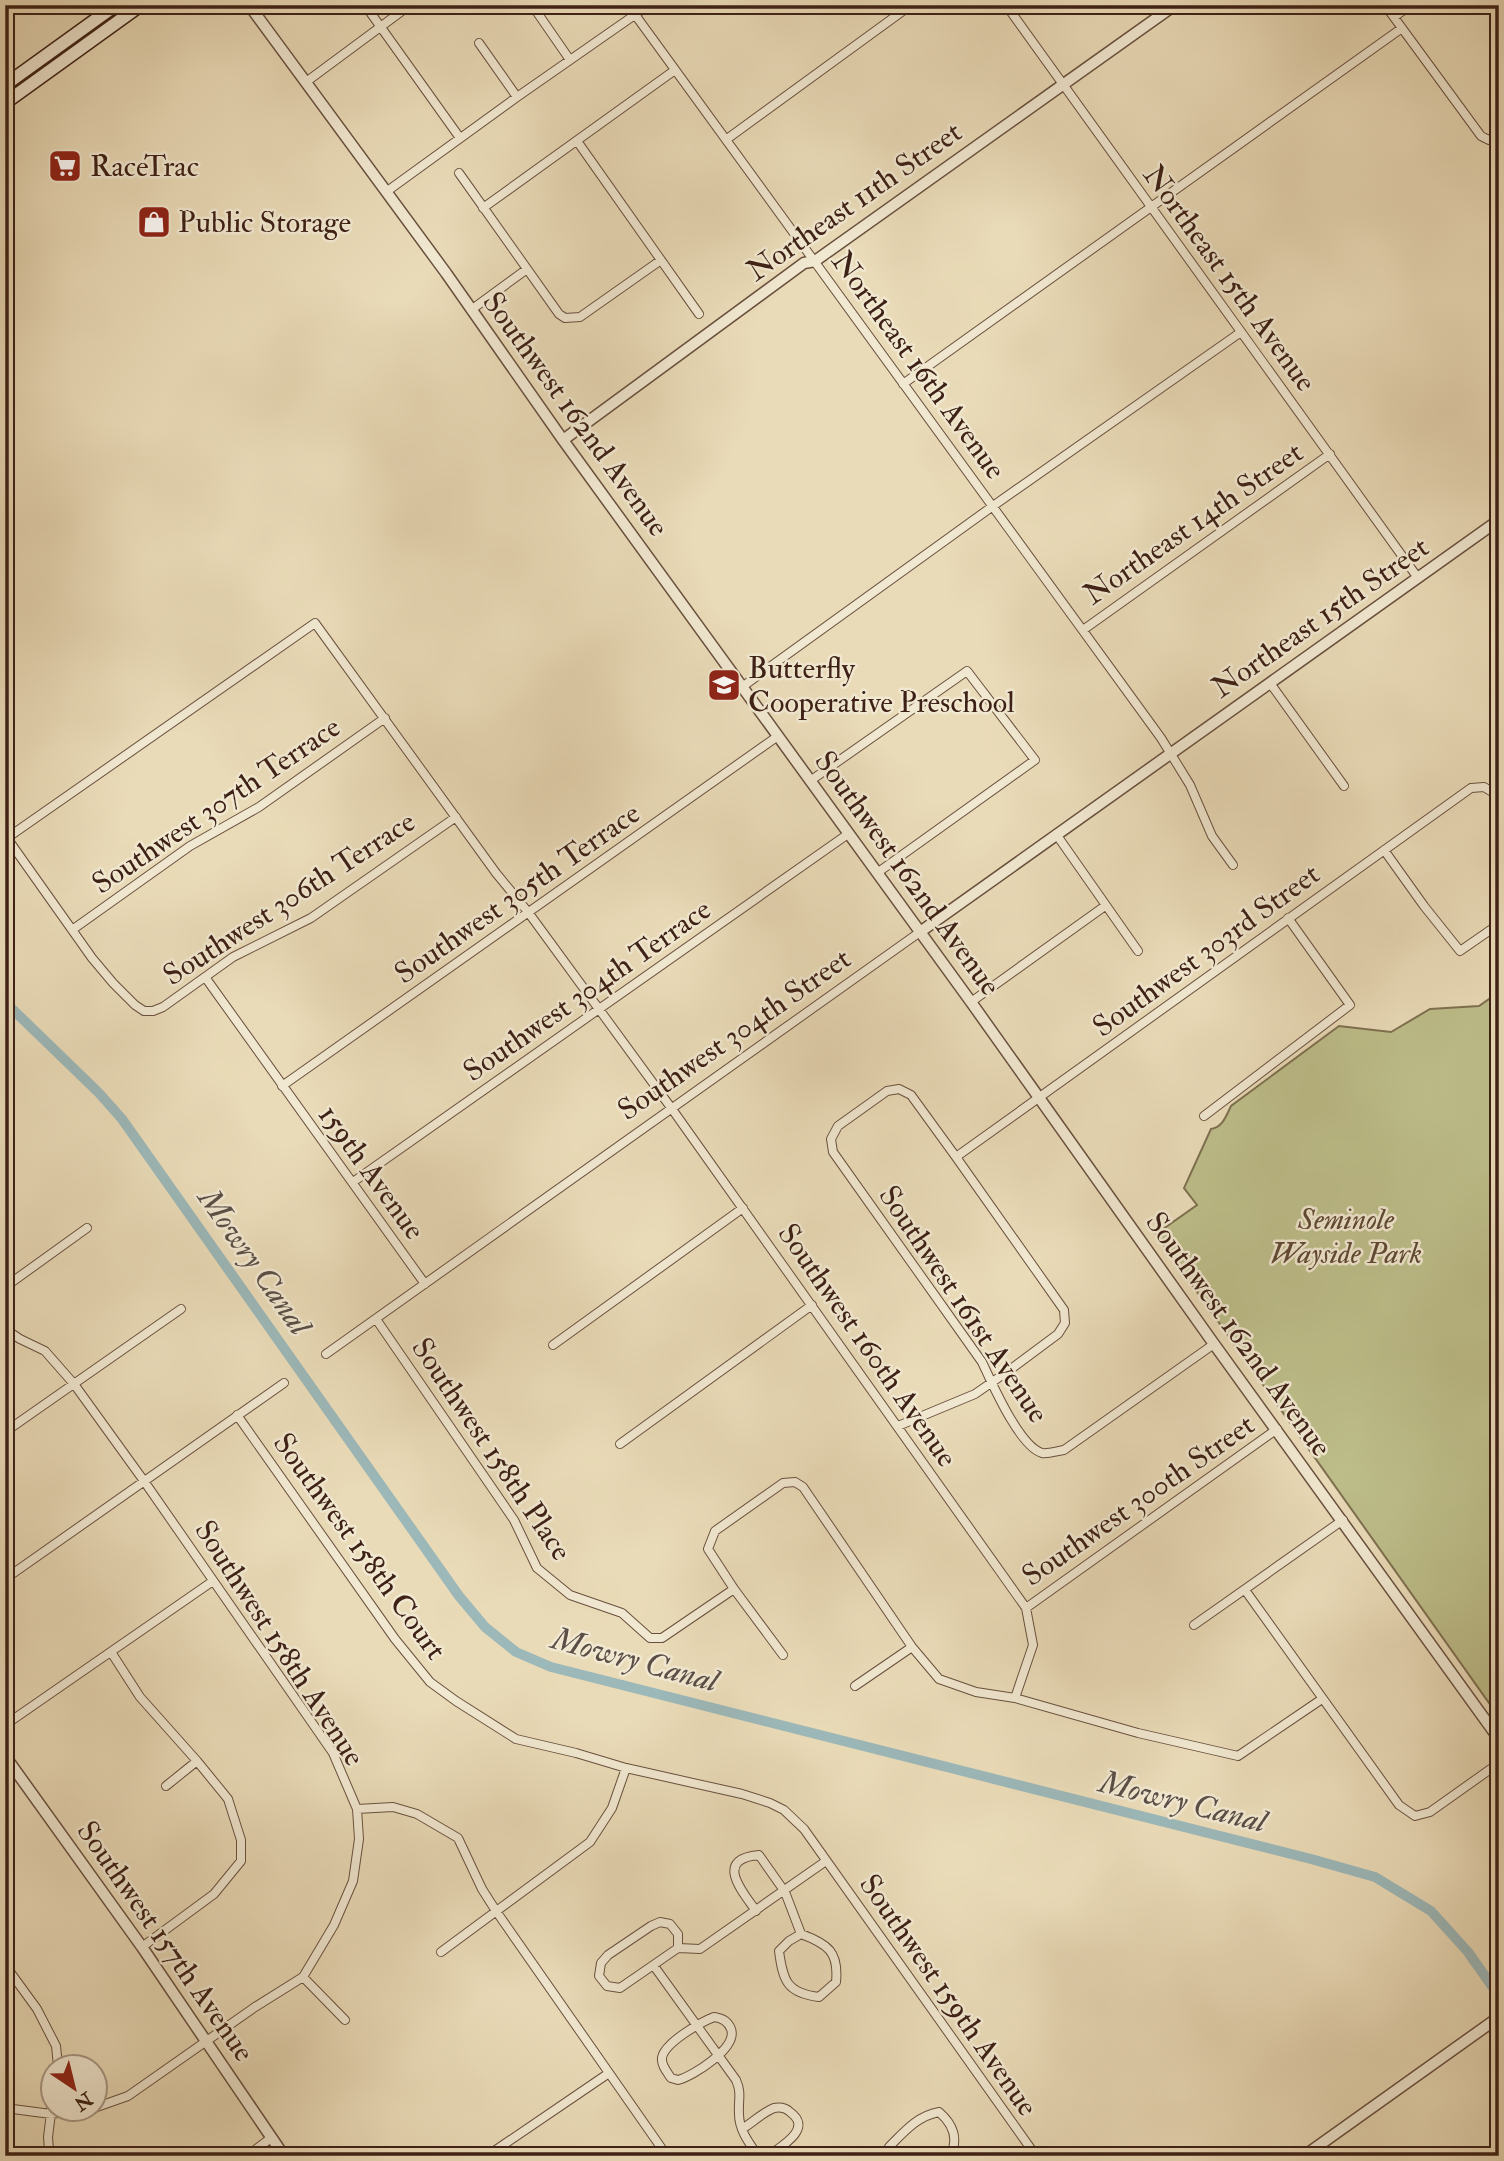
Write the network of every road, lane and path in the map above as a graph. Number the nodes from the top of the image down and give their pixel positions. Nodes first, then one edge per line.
1 (116, 5) edge
2 (141, 5) edge
3 (249, 5) edge
4 (365, 5) edge
5 (410, 5) edge
6 (532, 5) edge
7 (628, 5) edge
8 (649, 5) edge
9 (911, 5) edge
10 (1006, 5) edge
11 (1175, 5) edge
12 (1385, 5) edge
13 (1411, 5) edge
14 (635, 15) junction
15 (1394, 18) junction
16 (380, 27) junction
17 (1402, 28) junction
18 (479, 43) dead end
19 (570, 60) junction
20 (676, 70) junction
21 (306, 82) junction
22 (5, 85) edge
23 (1064, 85) junction
24 (517, 97) junction
25 (5, 103) edge
26 (460, 138) junction
27 (727, 139) junction
28 (1494, 139) edge
29 (577, 141) junction
30 (459, 173) dead end
31 (386, 192) junction
32 (1150, 207) junction
33 (483, 208) junction
34 (661, 260) junction
35 (815, 261) junction
36 (527, 269) junction
37 (471, 310) junction
38 (699, 314) dead end
39 (1241, 332) junction
40 (903, 384) junction
41 (563, 440) junction
42 (1330, 454) junction
43 (993, 506) junction
44 (1499, 520) edge
45 (1418, 578) junction
46 (1083, 630) junction
47 (1270, 683) junction
48 (742, 687) junction
49 (384, 718) junction
50 (778, 736) junction
51 (1171, 753) junction
52 (810, 781) junction
53 (1343, 786) dead end
54 (1499, 796) edge
55 (456, 817) junction
56 (848, 834) junction
57 (1056, 835) junction
58 (1384, 850) junction
59 (1233, 866) dead end
60 (877, 873) junction
61 (1105, 906) junction
62 (528, 912) junction
63 (1288, 918) junction
64 (1499, 924) edge
65 (72, 930) junction
66 (920, 932) junction
67 (1138, 951) dead end
68 (205, 977) junction
69 (971, 1002) junction
70 (598, 1010) junction
71 (282, 1086) junction
72 (1040, 1098) junction
73 (672, 1109) junction
74 (1204, 1116) dead end
75 (956, 1157) junction
76 (353, 1182) junction
77 (743, 1208) junction
78 (87, 1228) dead end
79 (425, 1284) junction
80 (5, 1287) edge
81 (812, 1306) junction
82 (181, 1309) dead end
83 (376, 1319) junction
84 (5, 1329) edge
85 (1213, 1343) junction
86 (553, 1345) dead end
87 (326, 1354) dead end
88 (992, 1382) junction
89 (284, 1383) dead end
90 (74, 1384) junction
91 (237, 1415) junction
92 (898, 1426) junction
93 (1277, 1429) junction
94 (5, 1432) edge
95 (620, 1444) dead end
96 (144, 1481) junction
97 (1343, 1520) junction
98 (5, 1579) edge
99 (213, 1581) junction
100 (734, 1589) junction
101 (1245, 1590) junction
102 (1026, 1608) junction
103 (1194, 1625) dead end
104 (912, 1647) junction
105 (111, 1652) junction
106 (783, 1656) dead end
107 (855, 1686) dead end
108 (1015, 1698) junction
109 (1321, 1699) junction
110 (5, 1725) edge
111 (1499, 1739) edge
112 (5, 1756) edge
113 (197, 1761) junction
114 (1499, 1763) edge
115 (626, 1768) junction
116 (166, 1786) dead end
117 (357, 1810) junction
118 (826, 1861) junction
119 (785, 1892) junction
120 (496, 1911) junction
121 (756, 1911) junction
122 (801, 1934) junction
123 (142, 1947) junction
124 (678, 1948) junction
125 (441, 1952) dead end
126 (5, 1965) edge
127 (654, 1966) junction
128 (303, 1977) junction
129 (1498, 2017) edge
130 (345, 2020) dead end
131 (697, 2025) junction
132 (207, 2042) junction
133 (57, 2052) edge
134 (718, 2056) junction
135 (610, 2073) junction
136 (108, 2103) edge
137 (5, 2108) edge
138 (38, 2109) edge
139 (50, 2122) edge
140 (742, 2129) junction
141 (271, 2138) junction
142 (49, 2150) dead end
143 (1033, 2152) edge
144 (247, 2156) edge
145 (285, 2156) edge
146 (487, 2156) edge
147 (667, 2156) edge
148 (758, 2156) edge
149 (768, 2156) edge
150 (888, 2156) edge
151 (950, 2156) edge
152 (1022, 2156) edge
153 (1304, 2156) edge

1 - 22 main road
2 - 25 main road
3 - 21 street, Southwest 162nd Avenue
4 - 16 street
5 - 16 street
6 - 19 street
7 - 14 street, Northeast 16th Avenue
8 - 14 street
9 - 27 street
10 - 23 street, Northeast 15th Avenue
11 - 23 street, Northeast 11th Street
12 - 15 street
13 - 15 street
14 - 19 street
14 - 20 street, Northeast 16th Avenue
15 - 17 street
16 - 21 street
16 - 26 street
17 - 28 street
17 - 32 street
18 - 24 street
19 - 24 street
20 - 27 street, Northeast 16th Avenue
20 - 29 street
21 - 31 street, Southwest 162nd Avenue
23 - 32 street, Northeast 15th Avenue
23 - 35 street, Northeast 11th Street
24 - 26 street
26 - 31 street
27 - 35 street, Northeast 16th Avenue
29 - 33 street
29 - 34 street
30 - 33 street
31 - 37 street, Southwest 162nd Avenue
32 - 39 street, Northeast 15th Avenue
32 - 40 street
33 - 36 street
34 - 36 street
34 - 38 street
35 - 40 street, Northeast 16th Avenue
35 - 41 street, Northeast 11th Street
36 - 37 street
37 - 41 street, Southwest 162nd Avenue
39 - 42 street, Northeast 15th Avenue
39 - 43 street
40 - 43 street, Northeast 16th Avenue
41 - 48 street, Southwest 162nd Avenue
42 - 45 street, Northeast 15th Avenue
42 - 46 street, Northeast 14th Street
43 - 46 street, Northeast 16th Avenue
43 - 48 street
44 - 45 street, Northeast 15th Street
45 - 47 street, Northeast 15th Street
46 - 51 street, Northeast 16th Avenue
47 - 51 street, Northeast 15th Street
47 - 53 street
48 - 50 street, Southwest 162nd Avenue
49 - 55 street
49 - 65 street, Southwest 307th Terrace
49 - 65 street
50 - 52 street, Southwest 162nd Avenue
50 - 62 street, Southwest 305th Terrace
51 - 57 street, Southwest 304th Street
51 - 59 street, Northeast 16th Avenue
52 - 56 street, Southwest 162nd Avenue
52 - 60 street
54 - 58 street, Southwest 303rd Street
55 - 62 street
55 - 68 street, Southwest 306th Terrace
56 - 60 street, Southwest 162nd Avenue
56 - 70 street, Southwest 304th Terrace
57 - 61 street
57 - 66 street, Southwest 304th Street
58 - 63 street, Southwest 303rd Street
58 - 64 street
60 - 66 street, Southwest 162nd Avenue
61 - 67 street
61 - 69 street
62 - 70 street, Southwest 160th Avenue
62 - 71 street, Southwest 305th Terrace
63 - 72 street, Southwest 303rd Street
63 - 74 street
65 - 68 street, Southwest 306th Terrace
66 - 69 street, Southwest 162nd Avenue
66 - 73 street, Southwest 304th Street
68 - 71 street
69 - 72 street, Southwest 162nd Avenue
70 - 73 street, Southwest 160th Avenue
70 - 76 street, Southwest 304th Terrace
71 - 76 street, 159th Avenue
72 - 75 street, Southwest 303rd Street
72 - 85 street, Southwest 162nd Avenue
73 - 77 street, Southwest 160th Avenue
73 - 79 street, Southwest 304th Street
75 - 88 street
75 - 88 street, Southwest 161st Avenue
76 - 79 street, 159th Avenue
77 - 81 street, Southwest 160th Avenue
77 - 86 street
78 - 80 street
79 - 83 street, Southwest 304th Street
81 - 92 street, Southwest 160th Avenue
81 - 95 street
82 - 90 street
83 - 87 street, Southwest 304th Street
83 - 100 street, Southwest 158th Place
84 - 90 street, Southwest 158th Avenue
85 - 88 street, Southwest 161st Avenue
85 - 93 street, Southwest 162nd Avenue
88 - 92 street
89 - 91 street
90 - 94 street
90 - 96 street, Southwest 158th Avenue
91 - 96 street
91 - 115 street, Southwest 158th Court
92 - 102 street, Southwest 160th Avenue
93 - 97 street, Southwest 162nd Avenue
93 - 102 street, Southwest 300th Street
96 - 98 street
96 - 99 street, Southwest 158th Avenue
97 - 101 street
97 - 111 street, Southwest 162nd Avenue
99 - 105 street
99 - 117 street, Southwest 158th Avenue
100 - 104 street
100 - 106 street
101 - 103 street
101 - 109 street
102 - 108 street
104 - 107 street
104 - 108 street
105 - 110 street
105 - 113 street
108 - 109 street
109 - 114 street
112 - 123 street, Southwest 157th Avenue
113 - 116 street
113 - 123 street
115 - 118 street, Southwest 158th Court
115 - 120 street
117 - 120 street, Southwest 158th Avenue
117 - 128 street
118 - 119 street
118 - 143 street, Southwest 159th Avenue
119 - 121 street
119 - 121 street
119 - 122 street
120 - 125 street
120 - 135 street, Southwest 158th Avenue
121 - 124 street
122 - 122 street
123 - 132 street, Southwest 157th Avenue
124 - 127 street
124 - 127 street
126 - 133 street
127 - 131 street
128 - 130 street
128 - 132 street
129 - 153 street
131 - 134 street
131 - 134 street
131 - 134 street
132 - 136 street
132 - 141 street, Southwest 157th Avenue
134 - 140 street
135 - 146 street
135 - 147 street, Southwest 158th Avenue
137 - 138 street
139 - 142 street
140 - 148 street
140 - 149 street
141 - 144 street
141 - 145 street, Southwest 157th Avenue
143 - 152 street
150 - 151 street

